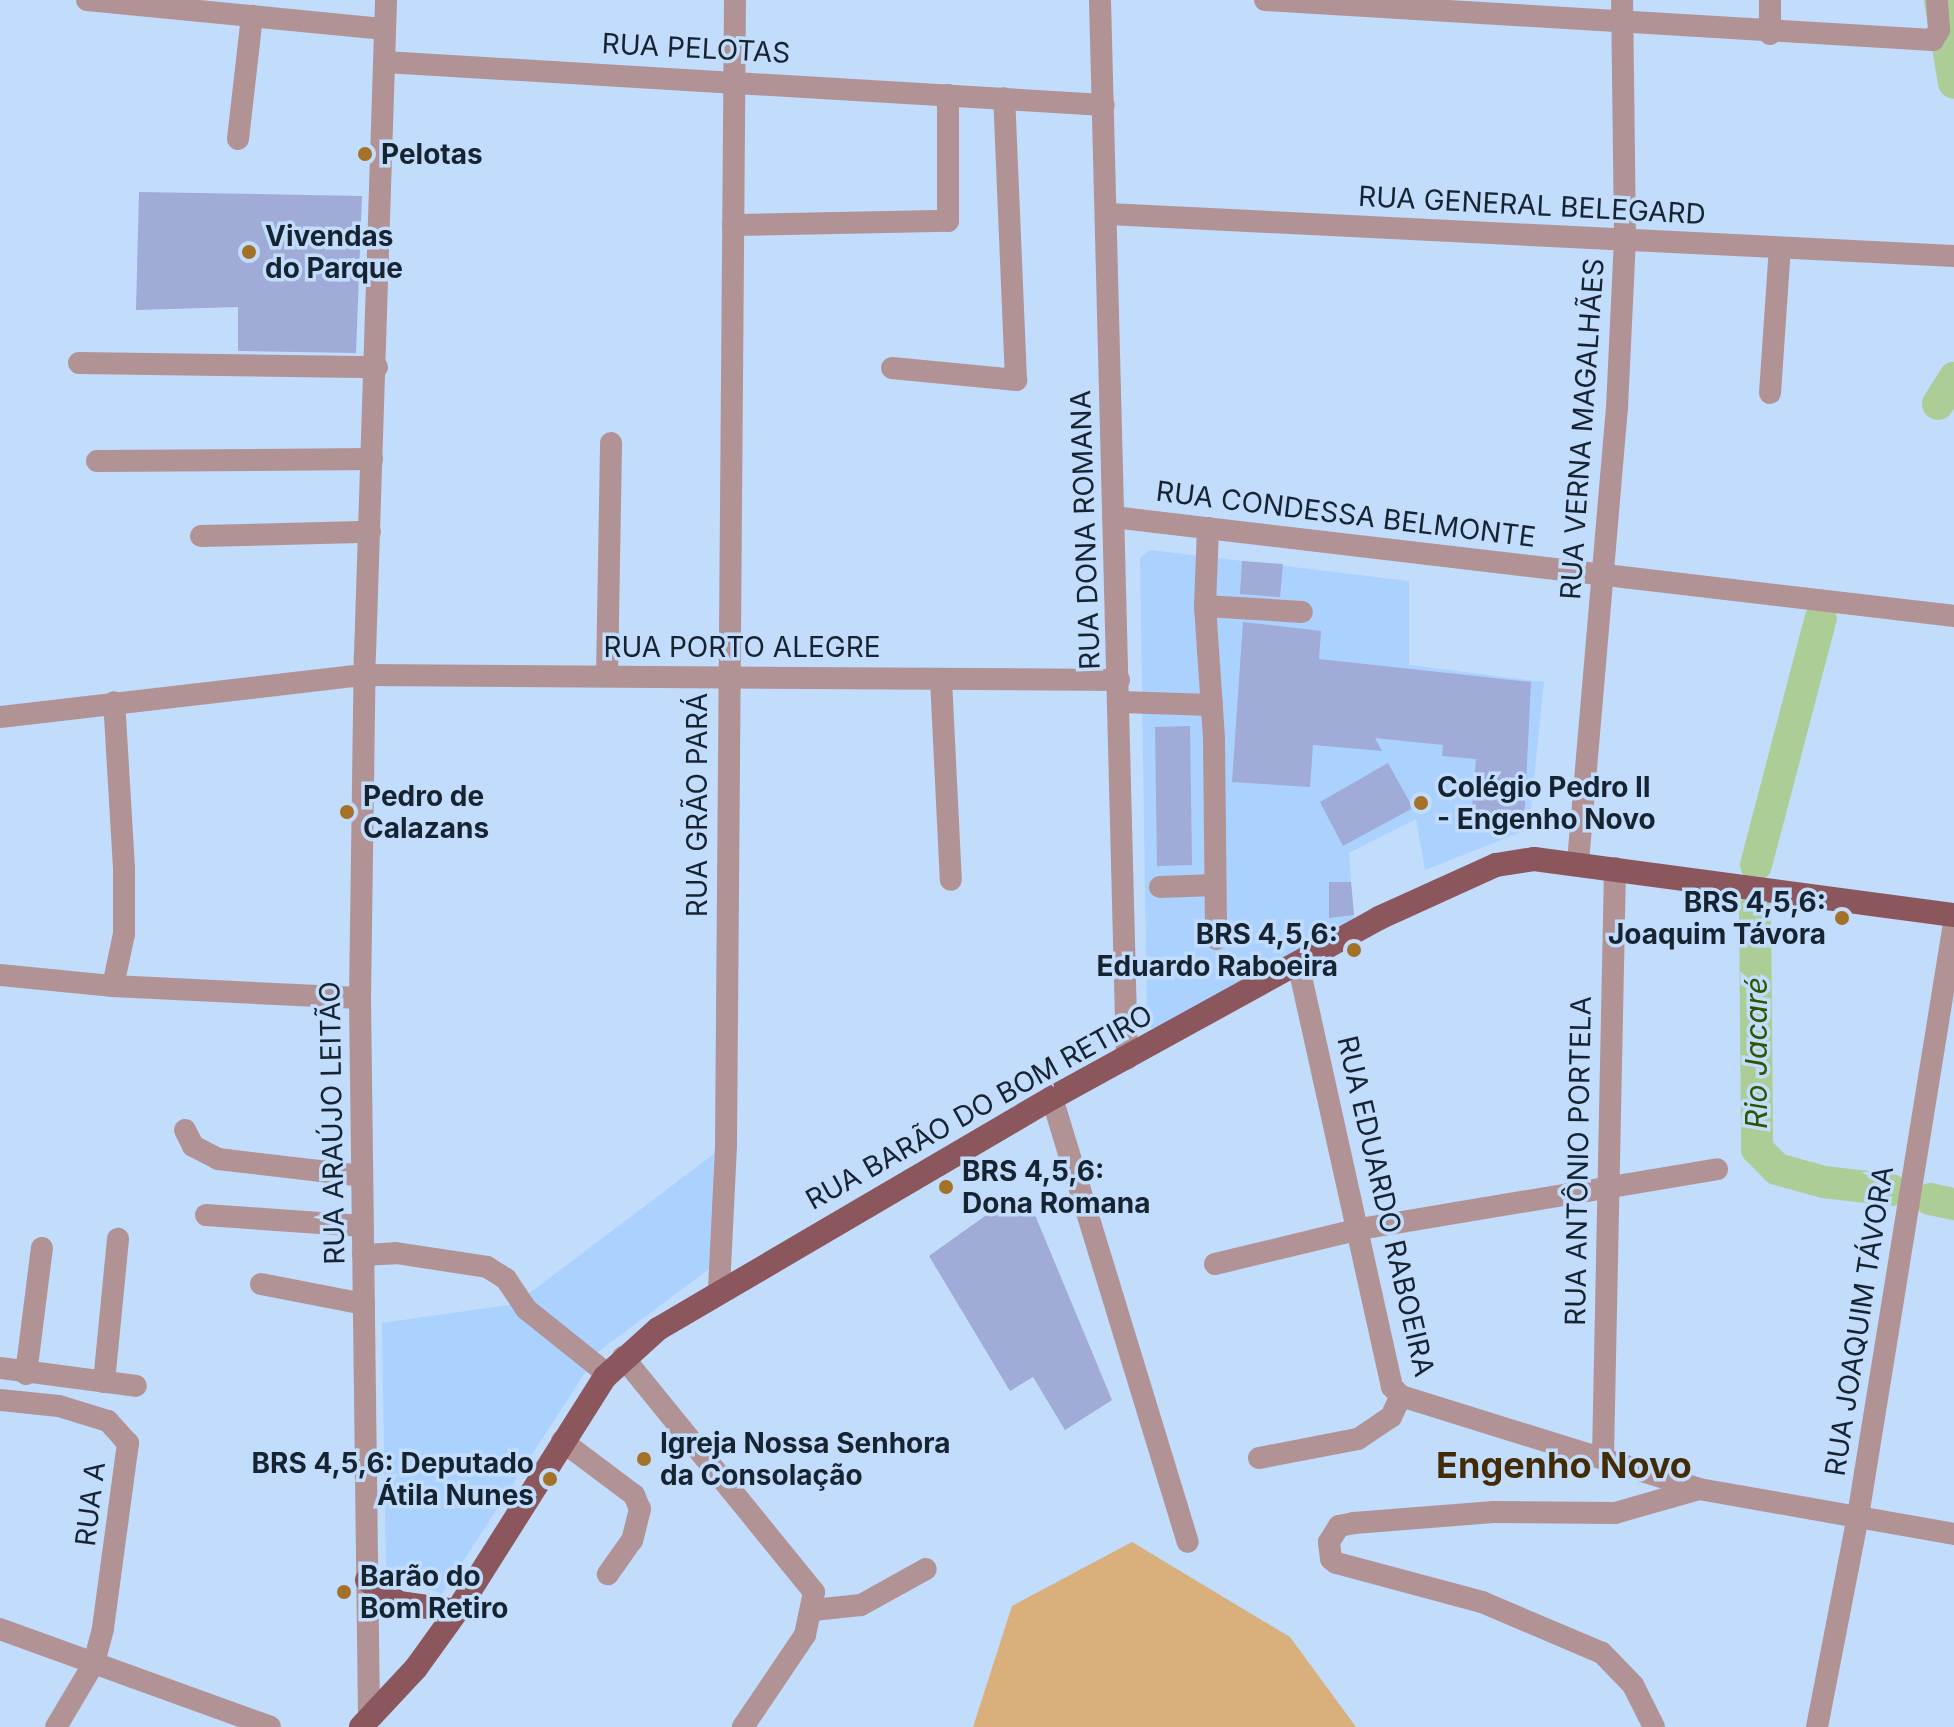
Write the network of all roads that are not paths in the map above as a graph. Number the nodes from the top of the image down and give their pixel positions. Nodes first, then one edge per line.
1 (386, 0) edge
2 (735, 0) edge
3 (1100, 0) edge
4 (1265, 0) edge
5 (1770, 0) edge
6 (1937, 0) edge
7 (101, 1) edge
8 (183, 5) edge
9 (264, 11) edge
10 (1622, 11) edge
11 (385, 29) junction
12 (1770, 34) junction
13 (385, 62) junction
14 (734, 79) junction
15 (948, 95) junction
16 (1004, 98) junction
17 (1104, 105) junction
18 (238, 139) dead end
19 (1108, 214) junction
20 (733, 225) junction
21 (1625, 239) junction
22 (1780, 248) junction
23 (1954, 256) edge
24 (79, 363) dead end
25 (377, 367) junction
26 (892, 368) dead end
27 (1770, 393) dead end
28 (611, 443) dead end
29 (372, 459) junction
30 (97, 461) dead end
31 (1113, 517) junction
32 (1208, 528) junction
33 (370, 532) junction
34 (201, 536) dead end
35 (1602, 574) junction
36 (1205, 606) junction
37 (1302, 612) dead end
38 (1954, 616) edge
39 (364, 675) junction
40 (607, 676) junction
41 (727, 677) junction
42 (941, 679) junction
43 (1119, 691) junction
44 (114, 702) junction
45 (1212, 705) junction
46 (0, 717) edge
47 (1578, 862) junction
48 (1615, 868) junction
49 (951, 880) dead end
50 (1214, 885) junction
51 (1160, 887) dead end
52 (1954, 915) edge
53 (1954, 923) edge
54 (1216, 939) dead end
55 (1298, 963) junction
56 (0, 975) edge
57 (113, 986) junction
58 (360, 998) junction
59 (1127, 1059) junction
60 (1052, 1098) junction
61 (185, 1130) dead end
62 (1717, 1169) dead end
63 (362, 1176) junction
64 (1605, 1188) junction
65 (206, 1215) dead end
66 (363, 1226) junction
67 (1360, 1229) junction
68 (118, 1239) dead end
69 (42, 1248) dead end
70 (363, 1255) junction
71 (1215, 1264) dead end
72 (261, 1284) dead end
73 (719, 1289) junction
74 (364, 1304) junction
75 (615, 1365) junction
76 (0, 1368) edge
77 (26, 1374) junction
78 (104, 1382) junction
79 (136, 1386) dead end
80 (1401, 1396) junction
81 (0, 1400) edge
82 (562, 1441) junction
83 (1603, 1456) junction
84 (1259, 1458) dead end
85 (1699, 1489) junction
86 (1858, 1516) junction
87 (1954, 1534) edge
88 (1188, 1542) dead end
89 (926, 1569) dead end
90 (608, 1574) dead end
91 (367, 1580) junction
92 (813, 1610) junction
93 (457, 1611) junction
94 (0, 1629) edge
95 (94, 1663) junction
96 (365, 1721) edge
97 (56, 1727) edge
98 (270, 1727) edge
99 (743, 1727) edge
100 (1654, 1727) edge
101 (1817, 1727) edge

1 - 11 street, RUA ARAÚJO LEITÃO
2 - 14 street, RUA GRÃO PARÁ
3 - 17 street, RUA DONA ROMANA
4 - 10 street
5 - 12 street
6 - 12 street
7 - 8 street
8 - 9 street
9 - 11 street
9 - 18 street
10 - 12 street
10 - 21 street, RUA VERNA MAGALHÃES
11 - 13 street, RUA ARAÚJO LEITÃO
13 - 14 street, RUA PELOTAS
13 - 25 street, RUA ARAÚJO LEITÃO
14 - 15 street, RUA PELOTAS
14 - 20 street, RUA GRÃO PARÁ
15 - 16 street, RUA PELOTAS
15 - 20 street
16 - 17 street, RUA PELOTAS
16 - 26 street
17 - 19 street, RUA DONA ROMANA
19 - 21 street, RUA GENERAL BELEGARD
19 - 31 street, RUA DONA ROMANA
20 - 41 street, RUA GRÃO PARÁ
21 - 22 street, RUA GENERAL BELEGARD
21 - 35 street, RUA VERNA MAGALHÃES
22 - 23 street, RUA GENERAL BELEGARD
22 - 27 street
24 - 25 street
25 - 29 street, RUA ARAÚJO LEITÃO
28 - 40 street
29 - 30 street
29 - 33 street, RUA ARAÚJO LEITÃO
31 - 32 street, RUA CONDESSA BELMONTE
31 - 43 street, RUA DONA ROMANA
32 - 35 street, RUA CONDESSA BELMONTE
32 - 36 street
33 - 34 street
33 - 39 street, RUA ARAÚJO LEITÃO
35 - 38 street, RUA CONDESSA BELMONTE
35 - 47 street, RUA VERNA MAGALHÃES
36 - 37 street
36 - 45 street
39 - 40 street, RUA PORTO ALEGRE
39 - 44 street, RUA PORTO ALEGRE
39 - 58 street, RUA ARAÚJO LEITÃO
40 - 41 street, RUA PORTO ALEGRE
41 - 42 street, RUA PORTO ALEGRE
41 - 73 street, RUA GRÃO PARÁ
42 - 43 street, RUA PORTO ALEGRE
42 - 49 street
43 - 45 street, RUA PORTO ALEGRE
43 - 59 street, RUA DONA ROMANA
44 - 46 street, RUA PORTO ALEGRE
44 - 57 street
45 - 50 street
47 - 48 main road, RUA BARÃO DO BOM RETIRO
47 - 55 main road, RUA BARÃO DO BOM RETIRO
48 - 52 main road, RUA BARÃO DO BOM RETIRO
48 - 64 street, RUA ANTÔNIO PORTELA
50 - 51 street
50 - 54 street
53 - 86 street, RUA JOAQUIM TÁVORA
55 - 59 main road, RUA BARÃO DO BOM RETIRO
55 - 67 street, RUA EDUARDO RABOEIRA
56 - 57 street
57 - 58 street
58 - 63 street, RUA ARAÚJO LEITÃO
59 - 60 main road, RUA BARÃO DO BOM RETIRO
60 - 73 main road, RUA BARÃO DO BOM RETIRO
60 - 88 street
61 - 63 street
62 - 64 street
63 - 66 street, RUA ARAÚJO LEITÃO
64 - 67 street
64 - 83 street, RUA ANTÔNIO PORTELA
65 - 66 street
66 - 70 street, RUA ARAÚJO LEITÃO
67 - 71 street
67 - 80 street, RUA EDUARDO RABOEIRA
68 - 78 street
69 - 77 street
70 - 74 street, RUA ARAÚJO LEITÃO
70 - 75 street
72 - 74 street
73 - 75 main road, RUA BARÃO DO BOM RETIRO
74 - 91 street, RUA ARAÚJO LEITÃO
75 - 82 main road, RUA BARÃO DO BOM RETIRO
75 - 92 street
76 - 77 street
77 - 78 street
78 - 79 street
80 - 83 street
80 - 84 street, RUA EDUARDO RABOEIRA
81 - 95 street, RUA A
82 - 90 street
82 - 93 main road, RUA BARÃO DO BOM RETIRO
83 - 85 street
85 - 86 street
85 - 100 street
86 - 87 street
86 - 101 street, RUA JOAQUIM TÁVORA
89 - 92 street
91 - 93 main road
91 - 96 street, RUA ARAÚJO LEITÃO
92 - 99 street
93 - 96 main road, RUA BARÃO DO BOM RETIRO
94 - 95 street
95 - 97 street
95 - 98 street

